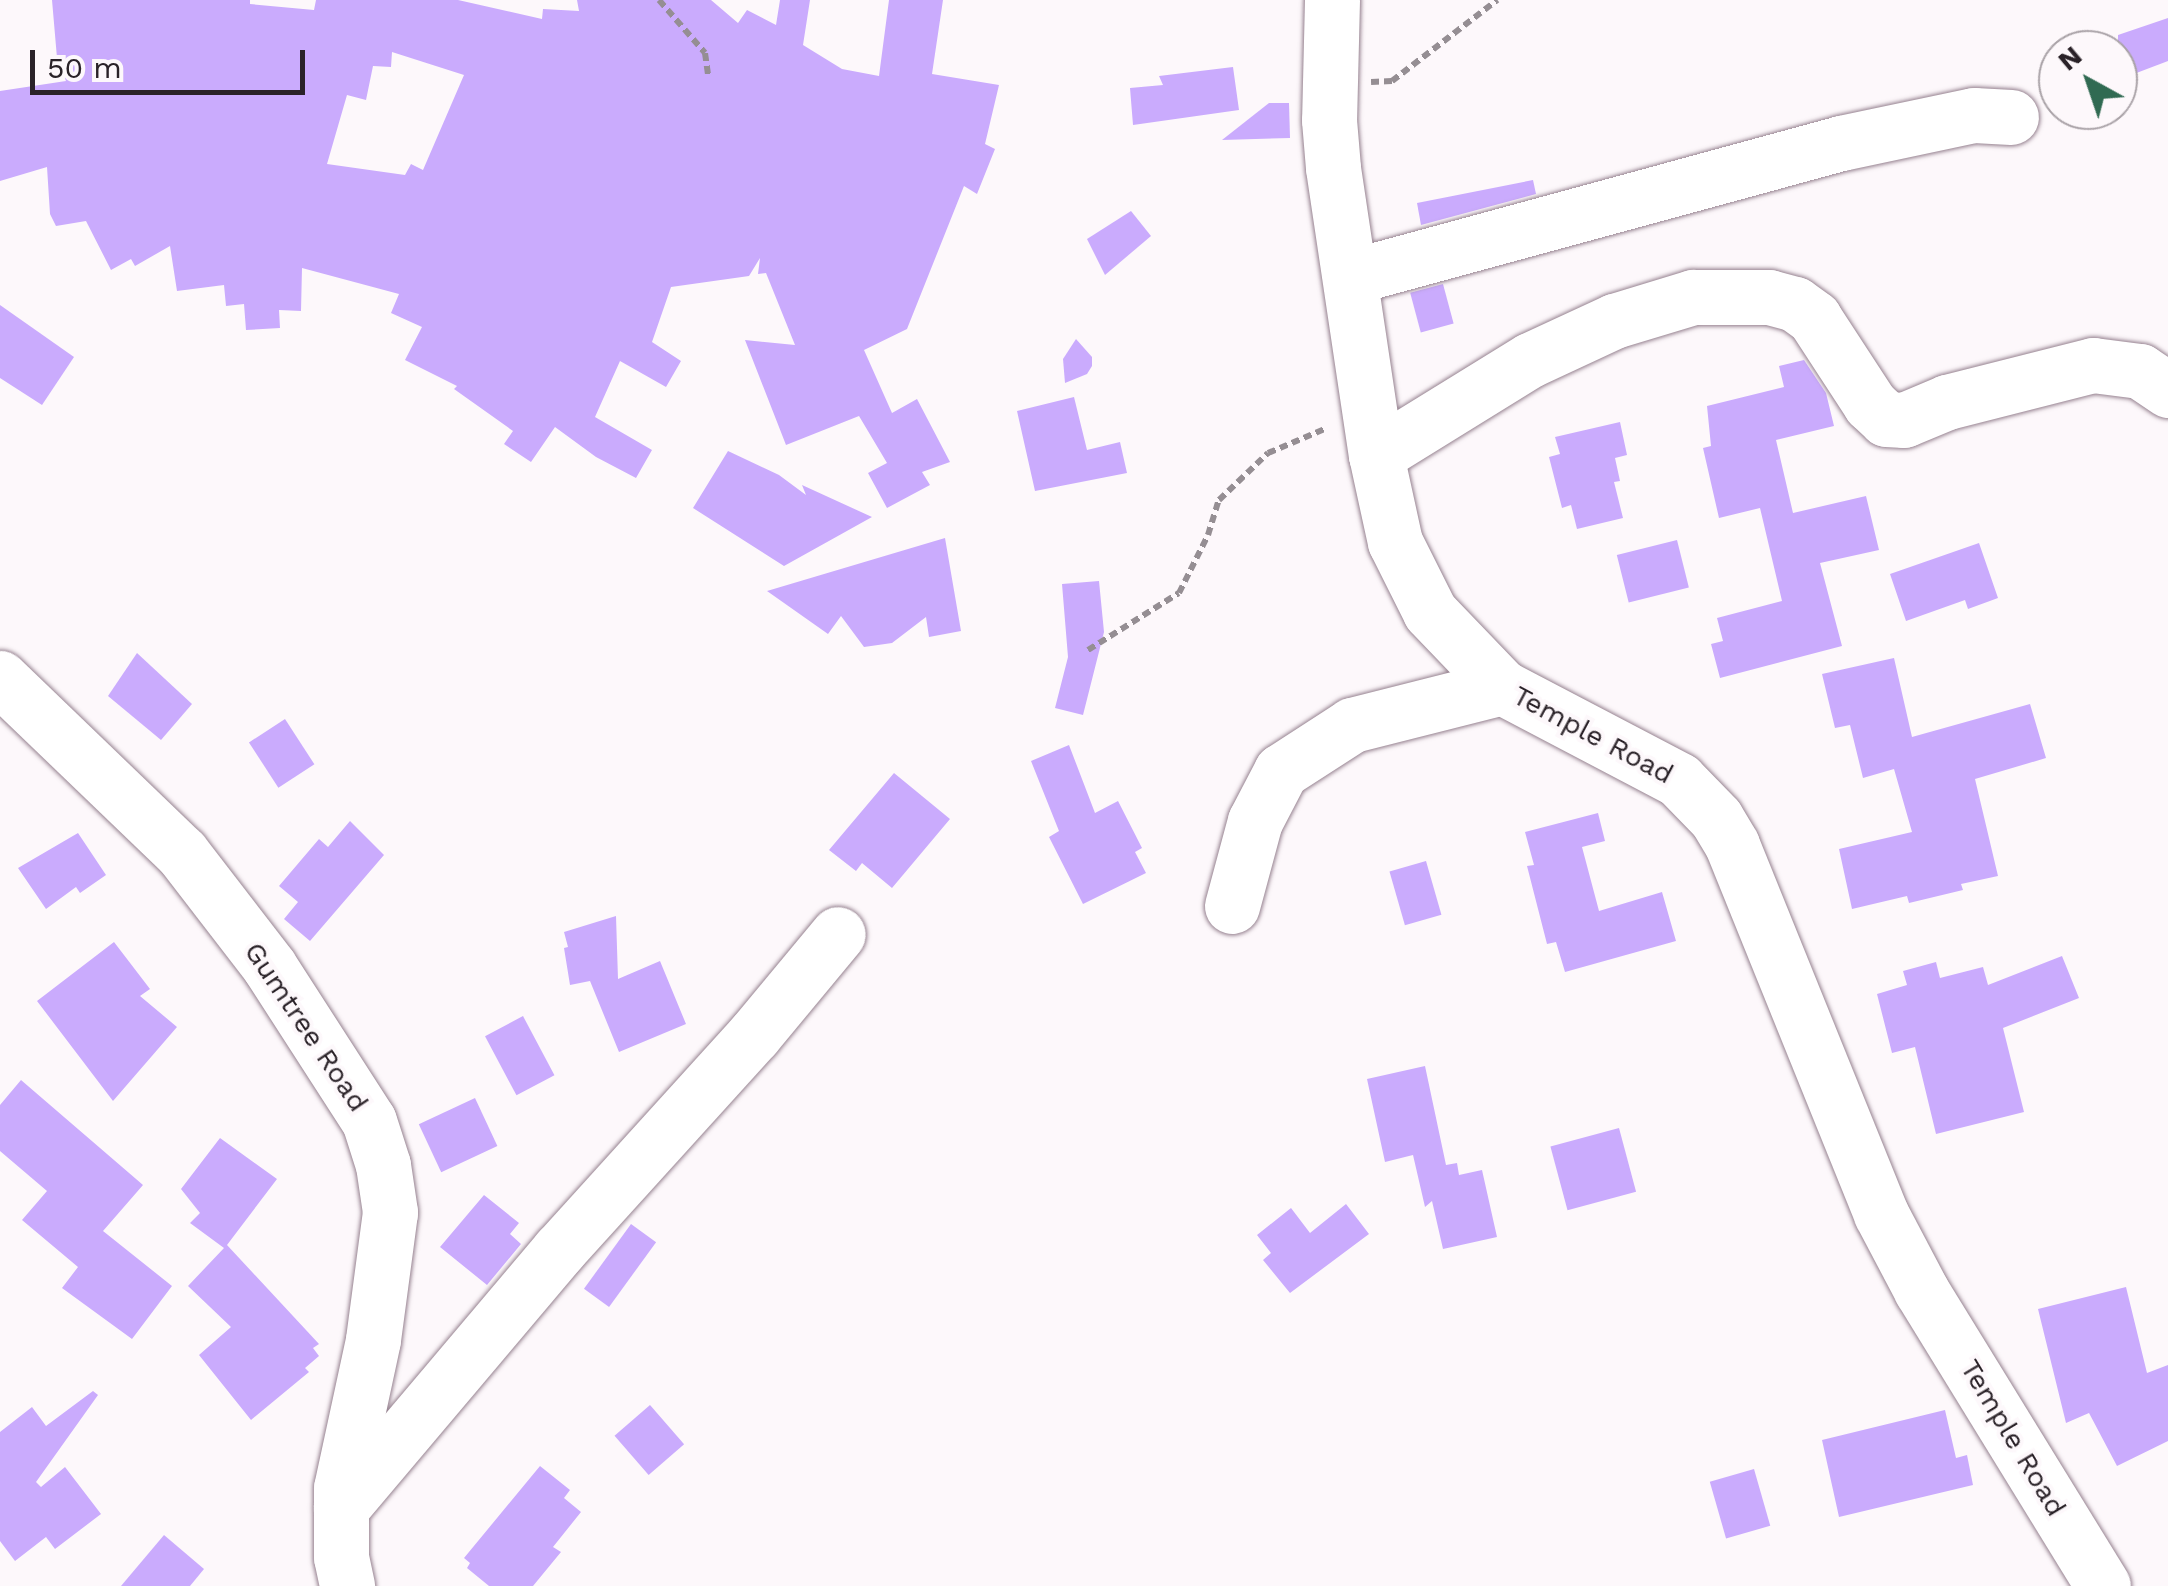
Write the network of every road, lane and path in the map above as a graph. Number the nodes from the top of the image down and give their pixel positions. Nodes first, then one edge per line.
1 (659, 0) edge
2 (1332, 0) edge
3 (1496, 0) edge
4 (708, 75) dead end
5 (1330, 84) junction
6 (2010, 117) dead end
7 (1350, 277) junction
8 (2168, 390) edge
9 (1373, 433) junction
10 (1088, 650) dead end
11 (0, 678) edge
12 (1502, 687) junction
13 (1232, 906) dead end
14 (838, 934) dead end
15 (341, 1508) junction
16 (346, 1586) edge
17 (2103, 1586) edge

1 - 4 path
2 - 5 street, Temple Road
3 - 5 path
5 - 7 street, Temple Road
6 - 7 street
7 - 9 street, Temple Road
8 - 9 street
9 - 10 path
9 - 12 street, Temple Road
11 - 15 street, Gumtree Road
12 - 13 street
12 - 17 street, Temple Road
14 - 15 street
15 - 16 street, Gumtree Road

